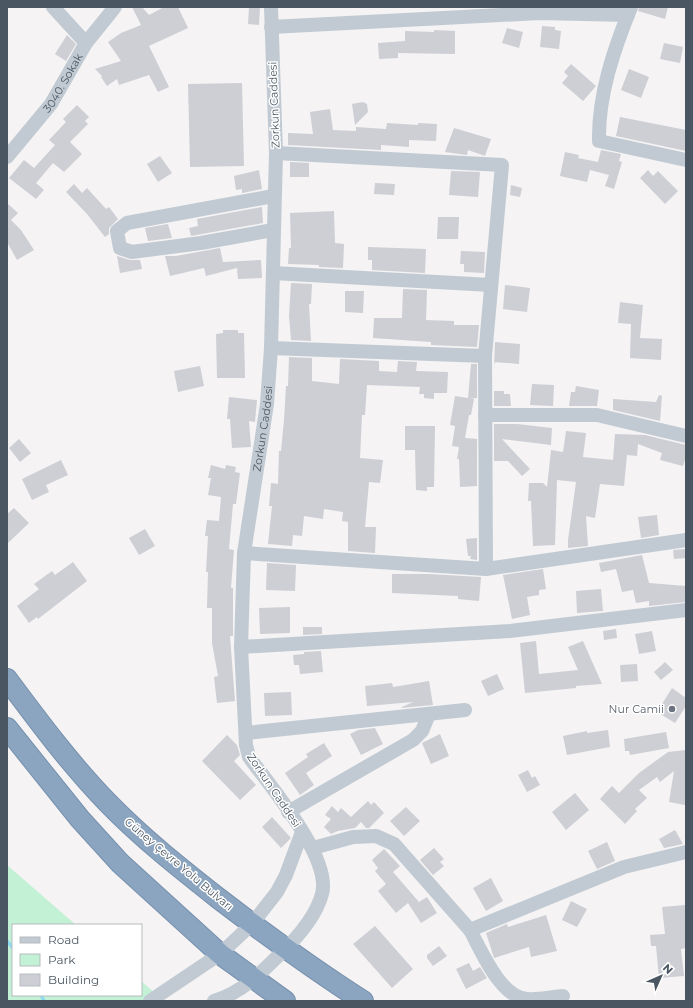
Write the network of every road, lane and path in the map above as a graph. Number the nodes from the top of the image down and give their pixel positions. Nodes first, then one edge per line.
1 (53, 7) edge
2 (115, 7) edge
3 (270, 7) edge
4 (540, 10) edge
5 (630, 11) edge
6 (271, 27) junction
7 (86, 42) junction
8 (276, 153) junction
9 (7, 157) edge
10 (686, 160) edge
11 (273, 196) junction
12 (273, 230) junction
13 (273, 273) junction
14 (491, 286) junction
15 (271, 348) junction
16 (485, 356) junction
17 (485, 416) junction
18 (686, 436) edge
19 (686, 540) edge
20 (244, 553) junction
21 (486, 569) junction
22 (686, 610) edge
23 (241, 647) junction
24 (7, 679) edge
25 (464, 710) dead end
26 (429, 714) junction
27 (7, 728) edge
28 (246, 734) junction
29 (288, 812) junction
30 (302, 832) junction
31 (313, 848) junction
32 (686, 852) edge
33 (252, 924) junction
34 (470, 930) junction
35 (286, 950) junction
36 (220, 954) junction
37 (254, 980) junction
38 (563, 996) dead end
39 (150, 1001) edge
40 (214, 1001) edge
41 (285, 1001) edge
42 (364, 1001) edge

1 - 7 street
2 - 7 street, 3040. Sokak
3 - 6 street, Zorkun Caddesi
4 - 5 street
4 - 6 street
5 - 10 street
6 - 8 street, Zorkun Caddesi
7 - 9 street, 3040. Sokak
8 - 11 street, Zorkun Caddesi
8 - 14 street
11 - 12 street, Zorkun Caddesi
11 - 12 street
12 - 13 street, Zorkun Caddesi
13 - 14 street
13 - 15 street, Zorkun Caddesi
14 - 16 street
15 - 16 street
15 - 20 street, Zorkun Caddesi
16 - 17 street
17 - 18 street
17 - 21 street
19 - 21 street
20 - 21 street
20 - 23 street, Zorkun Caddesi
22 - 23 street
23 - 28 street, Zorkun Caddesi
24 - 33 highway, Güney Çevre Yolu Bulvarı
25 - 26 street
26 - 28 street
26 - 29 street
27 - 36 highway
28 - 29 street, Zorkun Caddesi
29 - 30 street, Zorkun Caddesi
30 - 31 street, Zorkun Caddesi
30 - 33 street
31 - 34 street
31 - 35 street, Zorkun Caddesi
32 - 34 street
33 - 35 highway, Güney Çevre Yolu Bulvarı
33 - 36 street
34 - 38 street
35 - 37 street, Zorkun Caddesi
35 - 42 highway, Güney Çevre Yolu Bulvarı
36 - 37 highway
36 - 39 street
37 - 40 street, Zorkun Caddesi
37 - 41 highway

